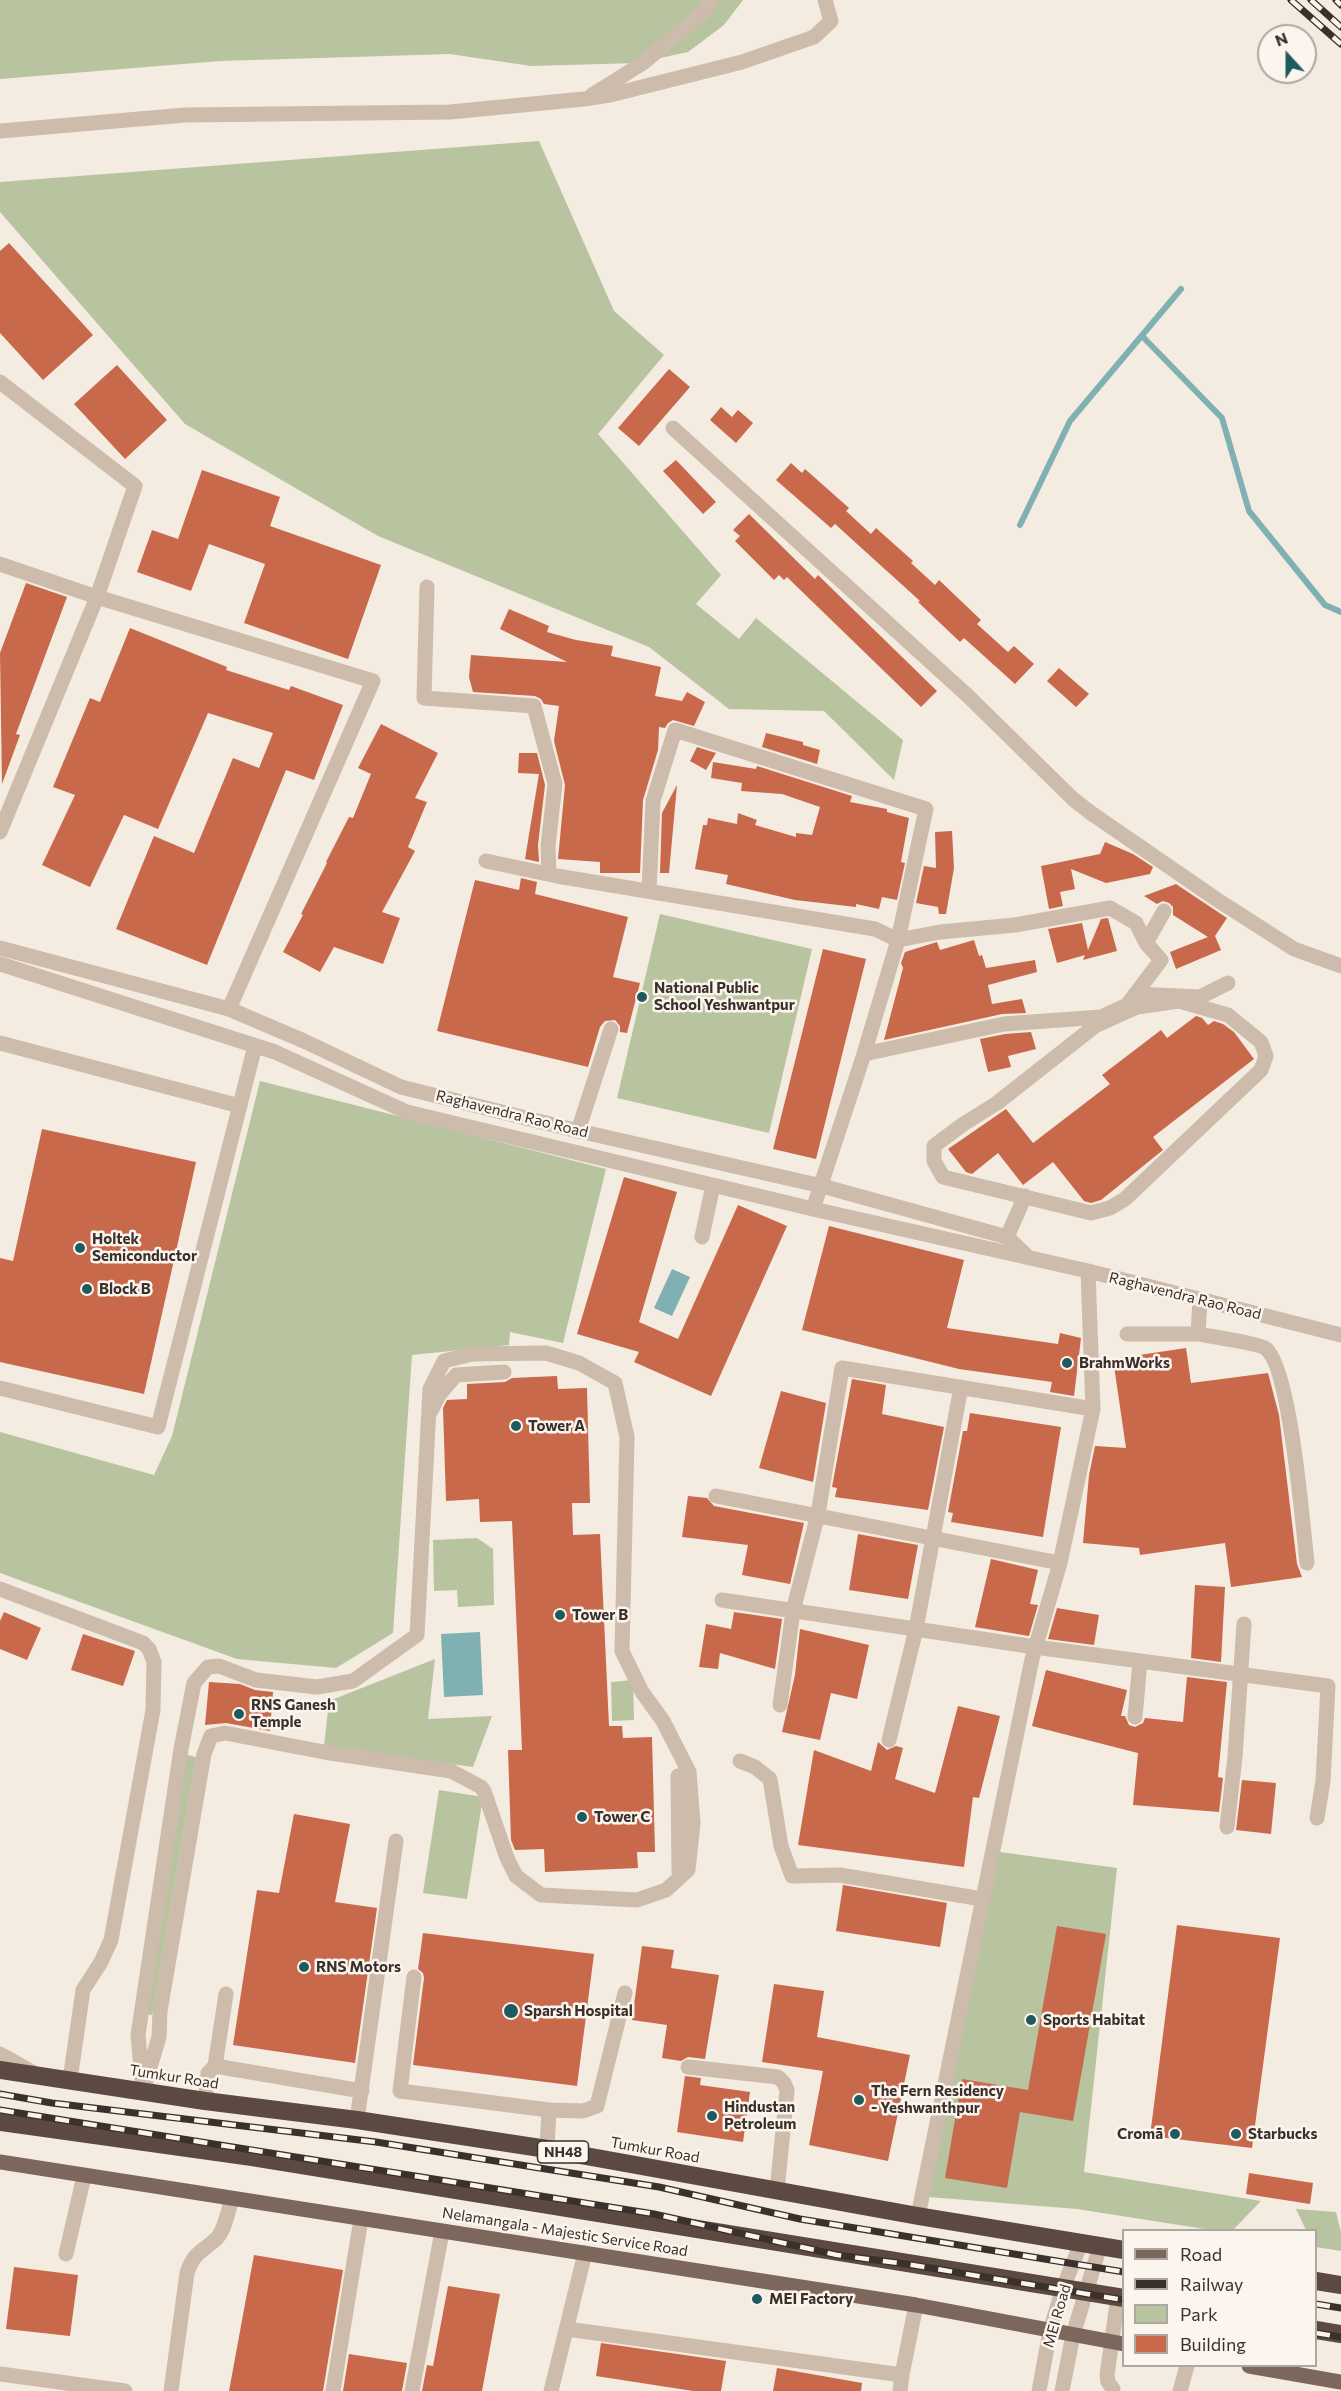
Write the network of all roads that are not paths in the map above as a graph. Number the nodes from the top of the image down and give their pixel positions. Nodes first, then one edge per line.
1 (711, 0) edge
2 (825, 0) edge
3 (584, 99) junction
4 (0, 131) edge
5 (0, 382) edge
6 (673, 428) dead end
7 (0, 564) edge
8 (427, 587) dead end
9 (97, 597) junction
10 (0, 832) edge
11 (486, 861) dead end
12 (549, 874) junction
13 (649, 891) junction
14 (1164, 911) dead end
15 (898, 940) junction
16 (1146, 943) junction
17 (0, 948) edge
18 (0, 964) edge
19 (1341, 966) edge
20 (1228, 983) dead end
21 (1135, 994) junction
22 (228, 1009) junction
23 (611, 1029) dead end
24 (0, 1043) edge
25 (255, 1046) junction
26 (864, 1054) junction
27 (240, 1106) junction
28 (578, 1131) junction
29 (713, 1185) junction
30 (822, 1186) junction
31 (1025, 1196) junction
32 (813, 1209) junction
33 (702, 1237) dead end
34 (1007, 1238) junction
35 (1029, 1258) junction
36 (1088, 1271) junction
37 (1200, 1299) junction
38 (1127, 1334) dead end
39 (1198, 1334) junction
40 (1341, 1335) edge
41 (504, 1372) dead end
42 (961, 1387) junction
43 (0, 1388) edge
44 (1093, 1409) junction
45 (429, 1417) junction
46 (716, 1496) dead end
47 (818, 1514) junction
48 (933, 1539) junction
49 (1060, 1563) junction
50 (1307, 1563) dead end
51 (0, 1589) edge
52 (722, 1600) dead end
53 (793, 1611) junction
54 (1244, 1624) dead end
55 (916, 1629) junction
56 (1035, 1647) junction
57 (1140, 1661) junction
58 (1241, 1675) junction
59 (780, 1705) dead end
60 (1135, 1717) dead end
61 (889, 1740) dead end
62 (181, 1749) junction
63 (204, 1754) junction
64 (740, 1761) dead end
65 (678, 1776) dead end
66 (1317, 1818) dead end
67 (1227, 1827) dead end
68 (396, 1842) dead end
69 (680, 1877) junction
70 (982, 1899) junction
71 (414, 1977) dead end
72 (625, 1993) dead end
73 (226, 1994) dead end
74 (0, 2054) edge
75 (215, 2066) junction
76 (688, 2067) dead end
77 (0, 2070) edge
78 (38, 2076) junction
79 (69, 2080) junction
80 (143, 2091) junction
81 (362, 2091) junction
82 (205, 2101) junction
83 (549, 2110) junction
84 (357, 2120) junction
85 (0, 2122) edge
86 (547, 2149) junction
87 (0, 2162) edge
88 (84, 2175) junction
89 (777, 2191) junction
90 (232, 2199) junction
91 (918, 2216) junction
92 (361, 2219) junction
93 (442, 2232) junction
94 (1081, 2243) junction
95 (1100, 2246) junction
96 (1122, 2250) edge
97 (585, 2253) junction
98 (66, 2254) dead end
99 (1317, 2281) edge
100 (1341, 2285) edge
101 (1063, 2288) junction
102 (1087, 2292) junction
103 (1121, 2298) edge
104 (916, 2305) junction
105 (567, 2329) junction
106 (1317, 2330) edge
107 (1050, 2331) junction
108 (1341, 2334) edge
109 (1073, 2335) junction
110 (1117, 2343) edge
111 (1187, 2367) edge
112 (1255, 2367) edge
113 (0, 2374) edge
114 (903, 2375) junction
115 (1341, 2382) edge
116 (1113, 2390) dead end
117 (125, 2391) edge
118 (171, 2391) edge
119 (333, 2391) edge
120 (412, 2391) edge
121 (551, 2391) edge
122 (900, 2391) edge
123 (1039, 2391) edge
124 (1062, 2391) edge
125 (1180, 2391) edge

1 - 3 street
2 - 3 street
3 - 4 street
5 - 9 street
6 - 19 street
7 - 9 street
8 - 12 street
9 - 10 street
9 - 22 street
11 - 12 street
12 - 13 street
13 - 15 street
13 - 15 street
14 - 16 street
15 - 16 street
15 - 26 street
16 - 21 street
17 - 22 street, Raghavendra Rao Road
18 - 25 street, Raghavendra Rao Road
20 - 21 street
21 - 26 street
22 - 28 street, Raghavendra Rao Road
23 - 28 street
24 - 27 street
25 - 27 street
25 - 29 street, Raghavendra Rao Road
26 - 30 street
27 - 43 street
28 - 30 street, Raghavendra Rao Road
29 - 32 street, Raghavendra Rao Road
29 - 33 street
30 - 32 street
30 - 34 street, Raghavendra Rao Road
31 - 31 street
31 - 34 street
32 - 35 street, Raghavendra Rao Road
34 - 35 street, Raghavendra Rao Road
35 - 36 street, Raghavendra Rao Road
36 - 37 street, Raghavendra Rao Road
36 - 44 street
37 - 39 street
37 - 40 street, Raghavendra Rao Road
38 - 39 street
39 - 50 street
41 - 45 street
42 - 44 street
42 - 47 street
42 - 48 street
44 - 49 street
45 - 62 street
45 - 69 street
46 - 47 street
47 - 48 street
47 - 53 street
48 - 49 street
48 - 55 street
49 - 56 street
51 - 79 street
52 - 53 street
53 - 55 street
53 - 59 street
54 - 58 street
55 - 56 street
55 - 61 street
56 - 57 street
56 - 70 street
57 - 58 street
57 - 60 street
58 - 66 street
58 - 67 street
62 - 63 street
62 - 80 street
63 - 69 street
63 - 80 street
64 - 70 street
65 - 69 street
68 - 81 street
70 - 91 street
71 - 83 street
72 - 83 street
73 - 75 street
74 - 78 street
75 - 81 street
75 - 82 street
76 - 89 street
77 - 78 highway, Tumkur Road / NH48
78 - 79 highway, Tumkur Road / NH48
79 - 80 highway, Tumkur Road / NH48
80 - 82 highway, Tumkur Road / NH48
81 - 84 street
82 - 84 highway, Tumkur Road / NH48
83 - 86 street
84 - 86 highway, Tumkur Road / NH48
85 - 101 highway
86 - 89 highway, Tumkur Road / NH48
87 - 88 main road, Nelamangala - Majestic Service Road
88 - 90 main road, Nelamangala - Majestic Service Road
88 - 98 street
89 - 91 highway, Tumkur Road / NH48
90 - 92 main road, Nelamangala - Majestic Service Road
90 - 118 street
91 - 94 highway, Tumkur Road / NH48
92 - 93 main road, Nelamangala - Majestic Service Road
92 - 119 street
93 - 97 main road, Nelamangala - Majestic Service Road
93 - 120 street
94 - 95 highway, Tumkur Road / NH48
94 - 101 street, MEI Road
95 - 96 highway, Tumkur Road / NH48
95 - 102 street, MEI Road
97 - 104 main road, Nelamangala - Majestic Service Road
97 - 105 street
99 - 100 highway
101 - 102 highway
101 - 107 street, MEI Road
102 - 103 highway
102 - 109 street, MEI Road
103 - 110 street
104 - 107 main road, Nelamangala - Majestic Service Road
104 - 114 street
105 - 114 street
105 - 121 street
106 - 108 highway
107 - 109 main road, Nelamangala - Majestic Service Road
107 - 123 street, MEI Road
109 - 110 main road, Nelamangala - Majestic Service Road
109 - 124 street, MEI Road
110 - 116 street
111 - 125 street
112 - 115 main road
113 - 117 street
114 - 122 street

